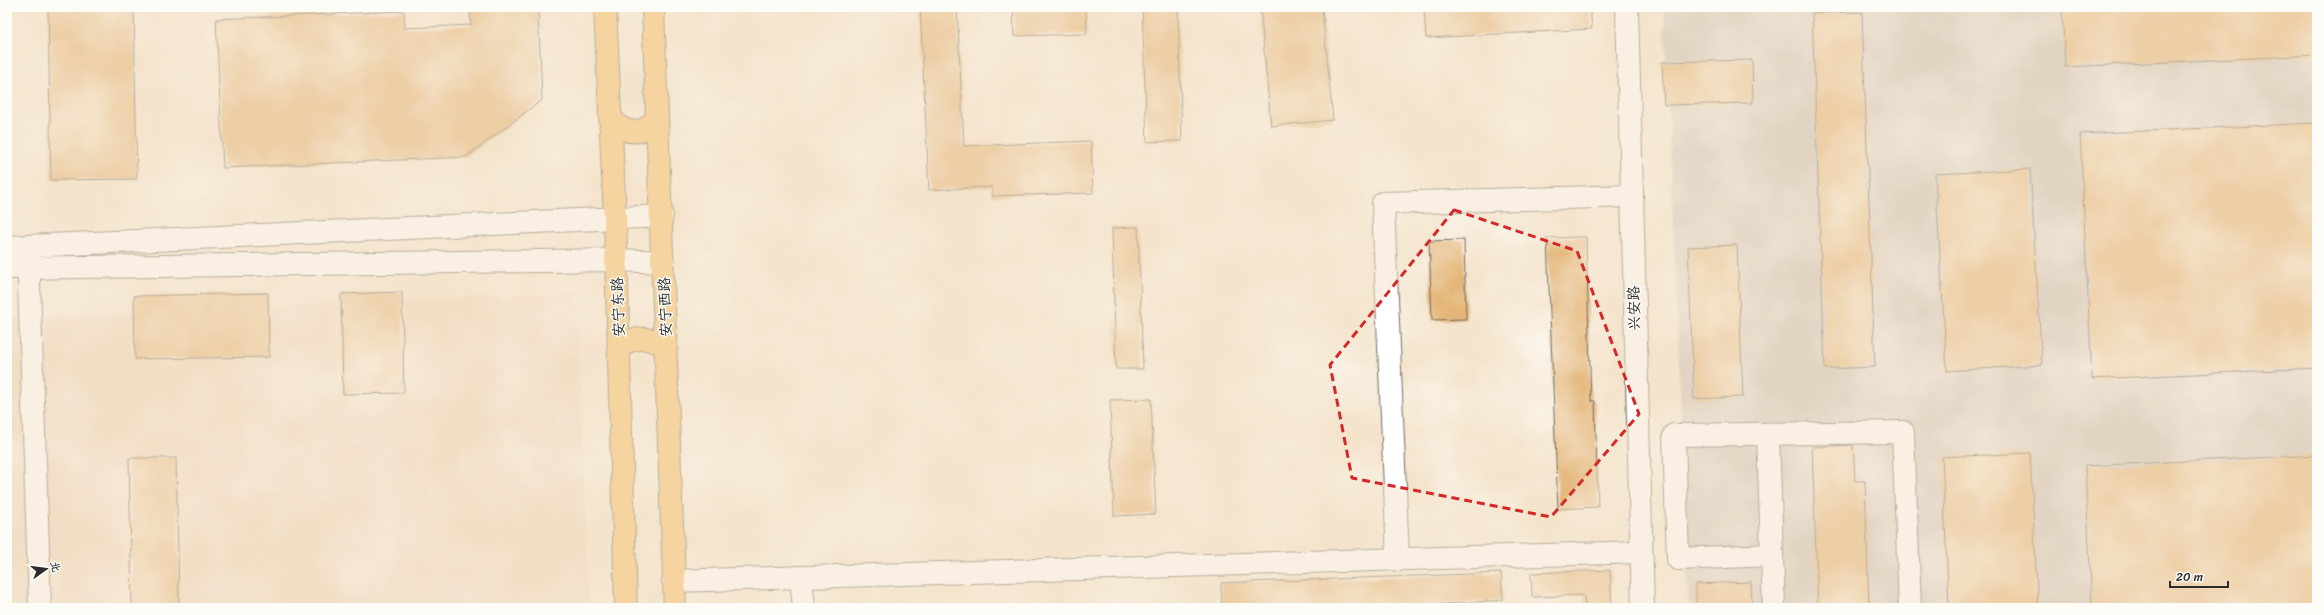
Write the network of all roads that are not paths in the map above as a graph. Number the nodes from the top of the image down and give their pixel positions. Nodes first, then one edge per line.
1 (605, 7) edge
2 (653, 7) edge
3 (1627, 7) edge
4 (610, 115) junction
5 (657, 116) junction
6 (1632, 196) junction
7 (662, 216) junction
8 (615, 218) junction
9 (17, 247) edge
10 (616, 260) junction
11 (663, 262) junction
12 (7, 268) edge
13 (29, 268) junction
14 (619, 346) junction
15 (666, 347) junction
16 (1768, 435) junction
17 (1641, 552) junction
18 (1772, 555) junction
19 (1398, 560) junction
20 (801, 577) junction
21 (674, 581) junction
22 (40, 608) edge
23 (626, 608) edge
24 (674, 608) edge
25 (804, 608) edge
26 (1643, 608) edge
27 (1774, 608) edge
28 (1910, 608) edge

1 - 4 main road, 安宁东路
2 - 5 main road, 安宁西路
3 - 6 street, 兴安路
4 - 5 main road
4 - 8 main road, 安宁东路
5 - 7 main road, 安宁西路
6 - 17 street, 兴安路
6 - 19 street
7 - 8 street
7 - 11 main road, 安宁西路
8 - 9 street
8 - 10 main road, 安宁东路
9 - 13 street
10 - 11 street
10 - 13 street
10 - 14 main road, 安宁东路
11 - 15 main road, 安宁西路
12 - 13 street
13 - 22 street
14 - 15 main road
14 - 23 main road, 安宁东路
15 - 21 main road, 安宁西路
16 - 18 street
16 - 18 street
16 - 28 street
17 - 19 street
17 - 26 street, 兴安路
18 - 27 street
19 - 20 street
20 - 21 street
20 - 25 street
21 - 24 main road, 安宁西路

